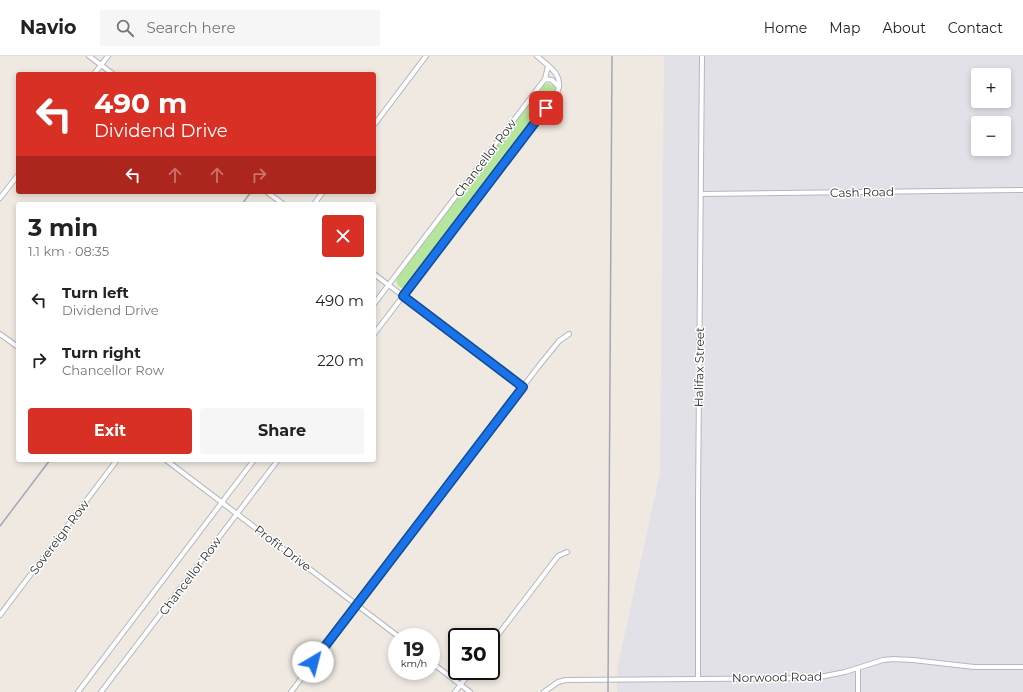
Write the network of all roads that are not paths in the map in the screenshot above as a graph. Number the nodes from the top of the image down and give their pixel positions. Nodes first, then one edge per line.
1 (89, 56) edge
2 (108, 56) edge
3 (426, 56) edge
4 (536, 56) edge
5 (702, 56) edge
6 (101, 65) junction
7 (548, 66) junction
8 (96, 72) edge
9 (110, 72) edge
10 (545, 79) junction
11 (559, 87) junction
12 (376, 122) edge
13 (16, 178) edge
14 (1023, 190) edge
15 (270, 194) edge
16 (701, 194) junction
17 (0, 198) edge
18 (280, 202) edge
19 (376, 276) edge
20 (388, 285) junction
21 (403, 296) junction
22 (376, 301) edge
23 (376, 331) edge
24 (0, 334) edge
25 (569, 334) dead end
26 (16, 346) edge
27 (523, 387) junction
28 (116, 462) edge
29 (169, 462) edge
30 (252, 462) edge
31 (276, 462) edge
32 (222, 502) junction
33 (237, 514) junction
34 (567, 552) dead end
35 (357, 605) junction
36 (0, 615) edge
37 (388, 629) edge
38 (500, 632) edge
39 (1023, 667) edge
40 (858, 668) junction
41 (440, 669) edge
42 (698, 678) junction
43 (465, 680) edge
44 (461, 685) junction
45 (78, 692) edge
46 (101, 692) edge
47 (291, 692) edge
48 (455, 692) edge
49 (470, 692) edge
50 (544, 692) edge
51 (858, 692) edge

1 - 6 street
2 - 6 street
3 - 12 street
4 - 7 street
5 - 16 street, Halifax Street
6 - 8 street
6 - 9 street
7 - 10 street, Chancellor Row
7 - 11 street
10 - 11 street
10 - 20 street, Chancellor Row
11 - 21 street, Chancellor Row
13 - 17 street
14 - 16 street, Cash Road
15 - 18 street
16 - 42 street, Halifax Street
19 - 20 street
20 - 21 street
20 - 22 street, Chancellor Row
21 - 23 street, Chancellor Row
21 - 27 street
24 - 26 street
25 - 27 street
27 - 35 street
28 - 36 street, Sovereign Row
29 - 32 street, Profit Drive
30 - 32 street, Chancellor Row
31 - 33 street, Chancellor Row
32 - 33 street, Profit Drive
32 - 45 street, Chancellor Row
33 - 35 street, Profit Drive
33 - 46 street, Chancellor Row
34 - 38 street
35 - 37 street, Profit Drive
35 - 47 street
39 - 40 street, Norwood Road
40 - 42 street, Norwood Road
40 - 51 street
41 - 44 street
42 - 50 street, Norwood Road
43 - 44 street
44 - 48 street
44 - 49 street

